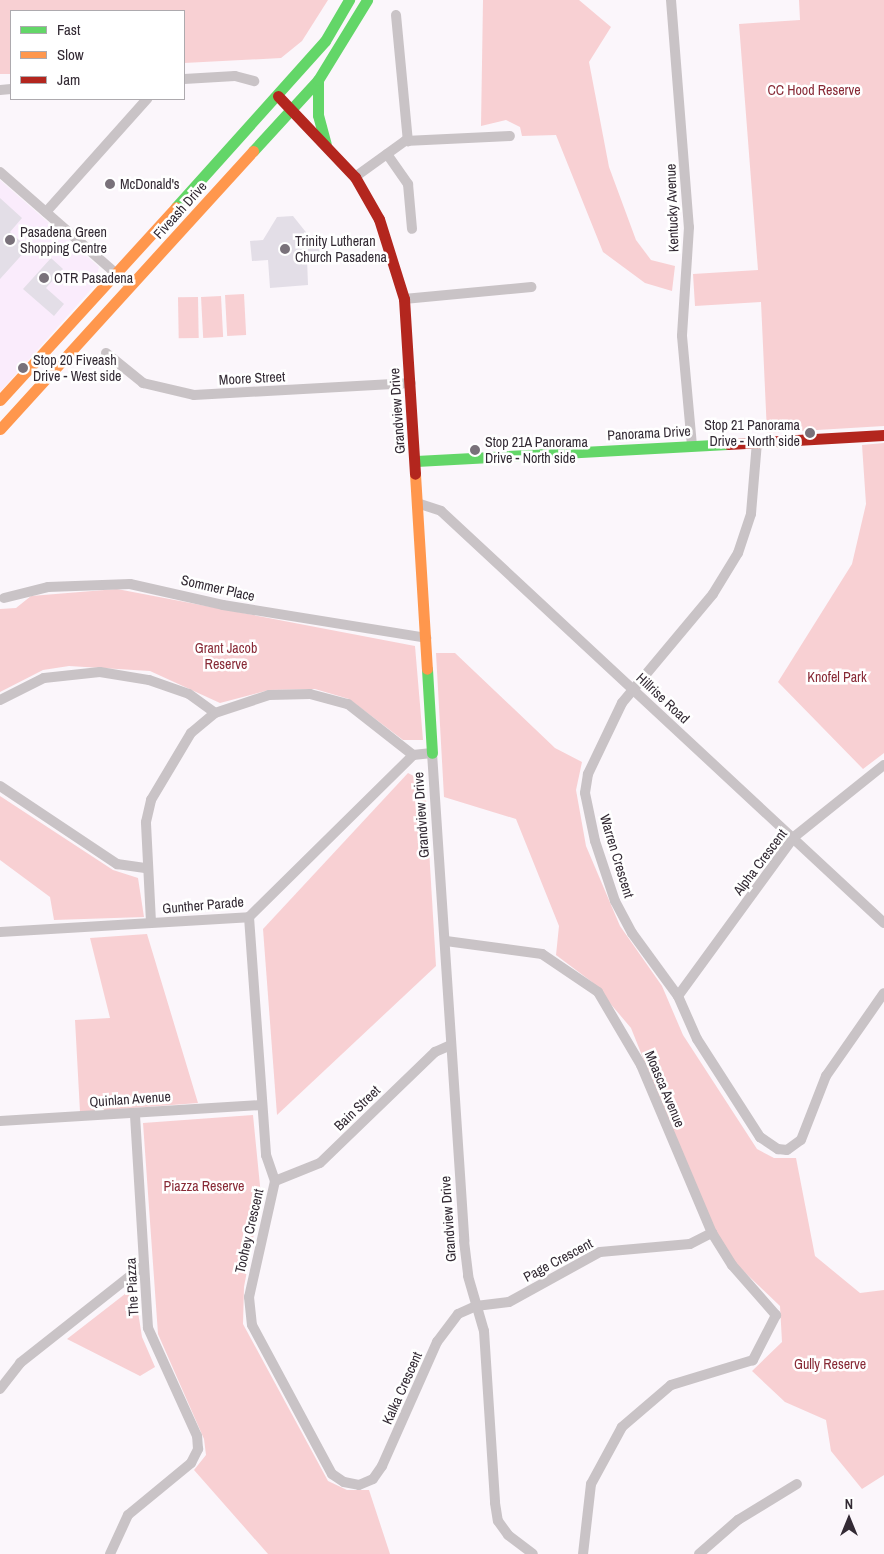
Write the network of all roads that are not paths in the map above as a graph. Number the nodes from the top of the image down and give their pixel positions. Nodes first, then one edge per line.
1 (349, 0) edge
2 (367, 0) edge
3 (671, 0) edge
4 (396, 15) dead end
5 (185, 79) edge
6 (318, 80) junction
7 (254, 81) dead end
8 (278, 96) junction
9 (146, 100) edge
10 (291, 108) junction
11 (510, 136) dead end
12 (408, 141) junction
13 (327, 147) junction
14 (387, 154) junction
15 (0, 172) edge
16 (355, 177) junction
17 (46, 212) junction
18 (412, 229) dead end
19 (116, 273) junction
20 (130, 286) junction
21 (531, 287) dead end
22 (404, 299) junction
23 (106, 353) dead end
24 (411, 383) junction
25 (0, 400) edge
26 (0, 429) edge
27 (884, 435) edge
28 (757, 442) junction
29 (692, 446) junction
30 (416, 461) junction
31 (417, 503) junction
32 (4, 598) dead end
33 (426, 638) junction
34 (632, 688) junction
35 (0, 700) edge
36 (215, 713) junction
37 (432, 753) junction
38 (413, 755) junction
39 (884, 764) edge
40 (0, 786) edge
41 (794, 837) junction
42 (147, 868) junction
43 (249, 917) junction
44 (151, 922) junction
45 (884, 922) edge
46 (0, 932) edge
47 (446, 941) junction
48 (884, 993) edge
49 (678, 996) junction
50 (451, 1045) junction
51 (262, 1105) junction
52 (135, 1113) junction
53 (0, 1121) edge
54 (275, 1180) junction
55 (712, 1233) junction
56 (144, 1265) junction
57 (476, 1306) junction
58 (0, 1389) edge
59 (797, 1484) dead end
60 (358, 1485) joint
61 (110, 1554) edge
62 (533, 1554) edge
63 (583, 1554) edge
64 (699, 1554) edge

1 - 8 street, Fiveash Drive
2 - 6 street, Fiveash Drive
3 - 29 street, Kentucky Avenue
4 - 12 street
5 - 7 street
6 - 10 street, Fiveash Drive
6 - 13 street
8 - 10 street, Grandview Drive
8 - 19 street, Fiveash Drive
9 - 17 street
10 - 13 street, Grandview Drive
10 - 20 street, Fiveash Drive
11 - 12 street
12 - 14 street
13 - 16 street, Grandview Drive
14 - 16 street
14 - 18 street
15 - 17 street
16 - 22 street, Grandview Drive
17 - 19 street
19 - 20 street
19 - 25 street, Fiveash Drive
20 - 26 street, Fiveash Drive
21 - 22 street
22 - 24 street, Grandview Drive
23 - 24 street, Moore Street
24 - 30 street, Grandview Drive
27 - 28 street, Panorama Drive
28 - 29 street, Panorama Drive
28 - 34 street, Warren Crescent
29 - 30 street, Panorama Drive
30 - 31 street, Grandview Drive
31 - 33 street, Grandview Drive
31 - 34 street, Hillrise Road
32 - 33 street, Sommer Place
33 - 37 street, Grandview Drive
34 - 41 street, Hillrise Road
34 - 49 street, Warren Crescent
35 - 36 street
36 - 38 street
36 - 42 street
37 - 38 street
37 - 47 street, Grandview Drive
38 - 43 street, Gunther Parade
39 - 41 street, Alpha Crescent
40 - 42 street
41 - 45 street, Hillrise Road
41 - 49 street, Alpha Crescent
42 - 44 street
43 - 44 street, Gunther Parade
43 - 51 street, Toohey Crescent
44 - 46 street, Gunther Parade
47 - 50 street, Grandview Drive
47 - 55 street, Moasca Avenue
48 - 49 street, Warren Crescent
50 - 54 street, Bain Street
50 - 57 street, Grandview Drive
51 - 52 street, Quinlan Avenue
51 - 54 street, Toohey Crescent
52 - 53 street, Quinlan Avenue
52 - 56 street, The Piazza
54 - 60 street, Toohey Crescent
55 - 57 street, Page Crescent
55 - 63 street, Moasca Avenue
56 - 58 street
56 - 61 street, The Piazza
57 - 60 street, Kalka Crescent
57 - 62 street, Grandview Drive
59 - 64 street

